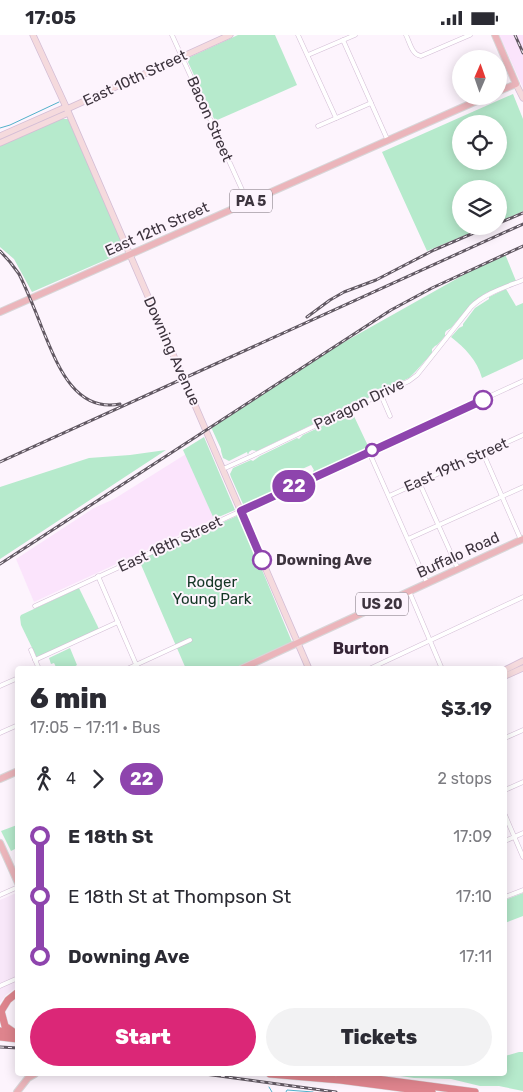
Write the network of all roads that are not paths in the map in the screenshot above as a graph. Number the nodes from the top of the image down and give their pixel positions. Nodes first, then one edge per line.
1 (33, 35) edge
2 (172, 35) edge
3 (230, 35) edge
4 (298, 35) edge
5 (355, 35) edge
6 (406, 35) edge
7 (470, 35) edge
8 (495, 35) edge
9 (343, 40) junction
10 (308, 55) junction
11 (182, 57) junction
12 (516, 84) junction
13 (508, 87) edge
14 (523, 98) edge
15 (371, 103) junction
16 (468, 105) edge
17 (67, 110) junction
18 (336, 118) junction
19 (318, 126) dead end
20 (0, 137) edge
21 (388, 141) junction
22 (0, 143) edge
23 (248, 203) junction
24 (130, 255) junction
25 (523, 280) edge
26 (0, 312) edge
27 (523, 381) edge
28 (380, 395) junction
29 (390, 415) dead end
30 (523, 435) edge
31 (369, 452) junction
32 (483, 453) junction
33 (223, 469) junction
34 (419, 482) junction
35 (523, 487) edge
36 (389, 496) junction
37 (502, 496) junction
38 (241, 511) junction
39 (439, 524) junction
40 (408, 539) junction
41 (522, 539) edge
42 (458, 569) junction
43 (98, 577) junction
44 (427, 583) junction
45 (408, 591) junction
46 (523, 597) edge
47 (35, 606) dead end
48 (118, 622) junction
49 (190, 640) dead end
50 (430, 640) junction
51 (298, 642) junction
52 (31, 650) dead end
53 (35, 660) junction
54 (523, 661) edge
55 (38, 666) edge
56 (137, 666) edge
57 (139, 666) edge
58 (247, 666) edge
59 (308, 666) edge
60 (375, 666) edge
61 (441, 666) edge
62 (507, 668) edge
63 (523, 668) edge
64 (507, 675) edge
65 (15, 679) edge
66 (0, 686) edge
67 (15, 726) edge
68 (523, 730) edge
69 (0, 733) edge
70 (507, 737) edge
71 (15, 772) edge
72 (0, 779) edge
73 (523, 782) edge
74 (507, 789) edge
75 (507, 819) edge
76 (523, 833) edge
77 (515, 837) junction
78 (507, 840) edge
79 (0, 843) edge
80 (523, 857) edge
81 (15, 876) edge
82 (15, 888) edge
83 (523, 890) edge
84 (0, 895) edge
85 (507, 896) edge
86 (15, 979) edge
87 (0, 986) edge
88 (15, 994) edge
89 (0, 1012) edge
90 (0, 1031) edge
91 (15, 1034) edge
92 (15, 1035) edge
93 (15, 1035) edge
94 (0, 1037) edge
95 (29, 1076) edge
96 (293, 1076) edge
97 (354, 1076) edge
98 (18, 1092) edge
99 (432, 1092) edge
100 (475, 1092) edge

1 - 17 street, Downing Avenue
2 - 11 street, Bacon Street
3 - 11 street, East 10th Street
4 - 10 street
5 - 9 street
6 - 7 street
8 - 12 main road
9 - 10 street
9 - 15 street
10 - 18 street
11 - 17 street, East 10th Street
11 - 23 street, Bacon Street
12 - 13 main road
12 - 14 street
15 - 18 street
15 - 21 street
16 - 21 main road, East 12th Street / PA 5
17 - 20 street, East 10th Street
17 - 22 street, East 10th Street
17 - 24 street, Downing Avenue
18 - 19 street
21 - 23 main road, East 12th Street / PA 5
23 - 24 main road, East 12th Street / PA 5
24 - 26 main road, East 12th Street / PA 5
24 - 33 street, Downing Avenue
25 - 28 street, Paragon Drive
27 - 31 street, East 18th Street
28 - 29 street
28 - 33 street, Paragon Drive
30 - 32 street, East 19th Street
31 - 36 street
31 - 38 street, East 18th Street
32 - 34 street, East 19th Street
32 - 37 street
33 - 38 street, Downing Avenue
34 - 36 street, East 19th Street
34 - 39 street
35 - 37 street
36 - 40 street
37 - 39 street
37 - 41 street
38 - 43 street, East 18th Street
38 - 51 street, Downing Avenue
39 - 40 street
39 - 42 street
40 - 44 street
41 - 42 main road, Buffalo Road / US 20
42 - 44 main road, Buffalo Road / US 20
43 - 47 street, East 18th Street
43 - 48 street
44 - 45 main road, Buffalo Road / US 20
45 - 50 street
45 - 51 main road, Buffalo Road / US 20
46 - 50 street
48 - 53 street
48 - 56 street
49 - 57 street
50 - 60 street
50 - 61 street
51 - 58 main road, Buffalo Road / US 20
51 - 59 street, Downing Avenue
52 - 53 street
53 - 55 street
54 - 62 street
63 - 64 street
65 - 66 street
67 - 69 street
68 - 70 street
71 - 72 main road
73 - 74 street
75 - 77 street
76 - 77 street
77 - 78 street
77 - 80 street
79 - 81 main road
82 - 84 street
83 - 85 street
86 - 87 street
88 - 89 highway
89 - 91 highway
90 - 92 highway
93 - 94 highway
95 - 98 main road
96 - 99 highway
97 - 100 highway

